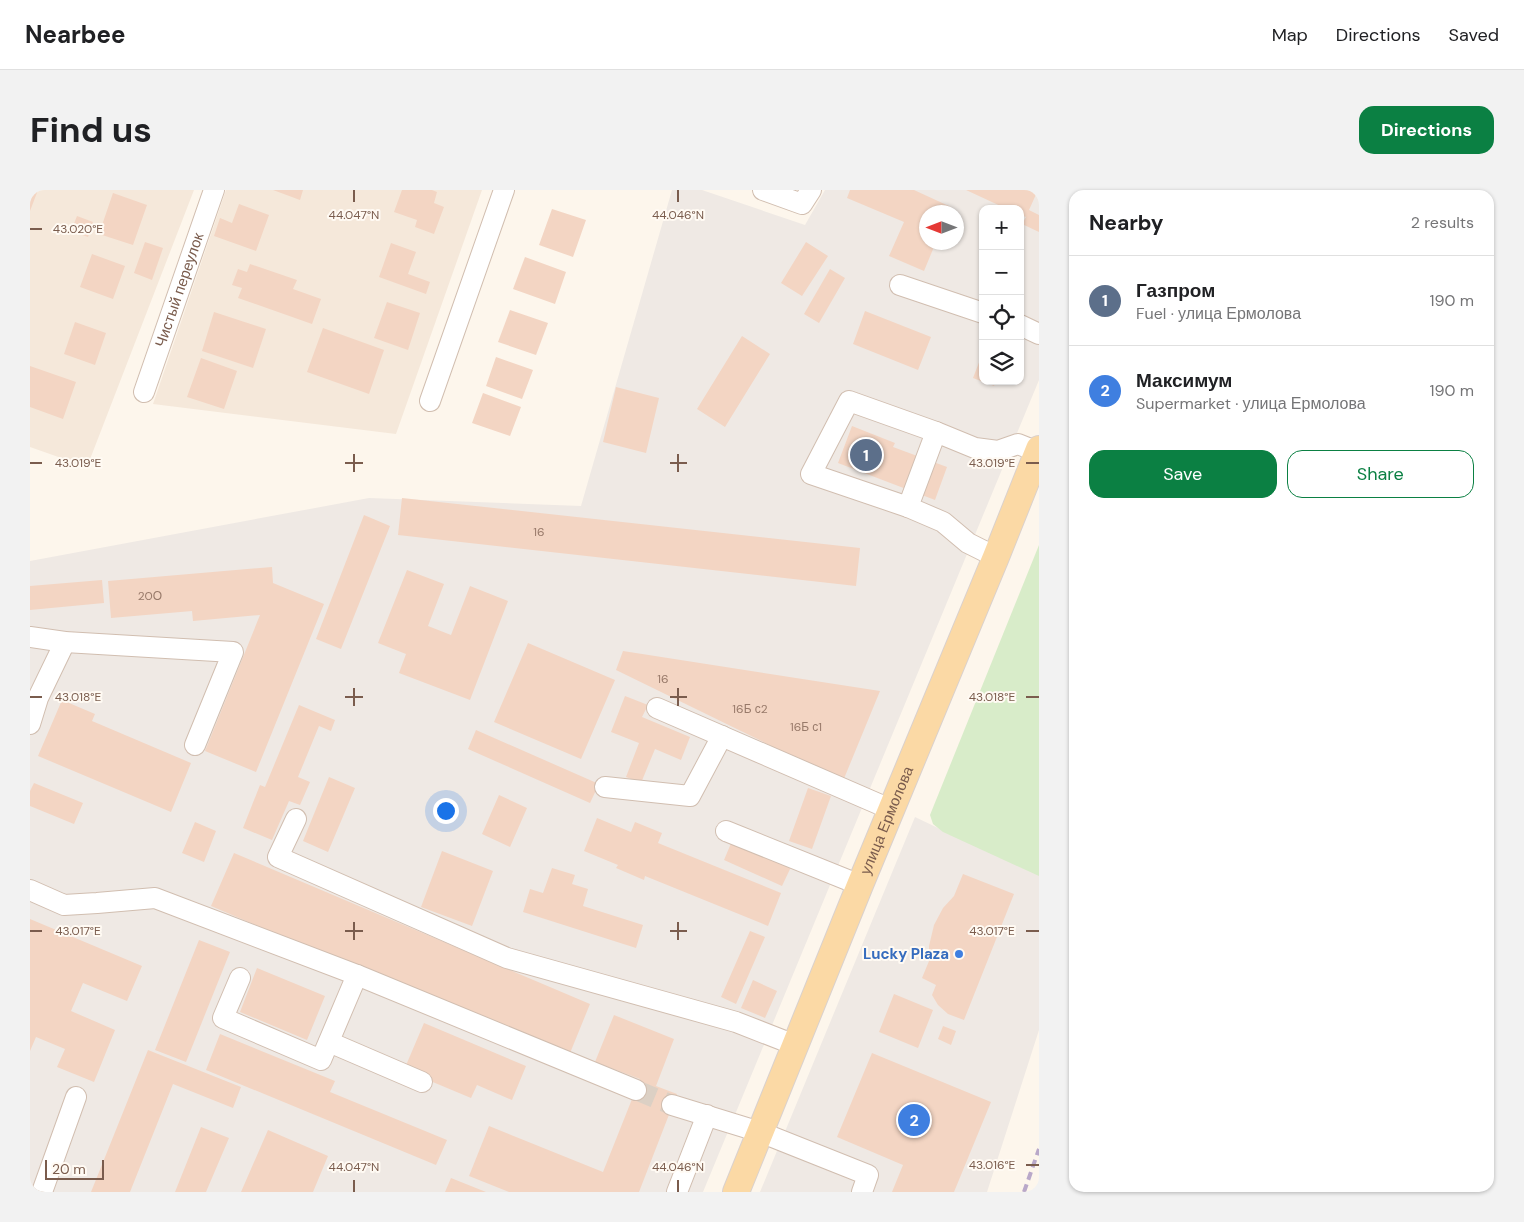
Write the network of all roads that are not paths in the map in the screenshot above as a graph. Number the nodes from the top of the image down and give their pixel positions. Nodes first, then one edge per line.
1 (214, 190) edge
2 (504, 190) edge
3 (764, 190) edge
4 (806, 197) edge
5 (900, 285) dead end
6 (979, 312) edge
7 (1024, 327) edge
8 (1039, 334) edge
9 (144, 392) dead end
10 (430, 401) dead end
11 (936, 432) junction
12 (1038, 451) edge
13 (908, 507) junction
14 (996, 557) junction
15 (30, 637) edge
16 (64, 642) junction
17 (657, 708) dead end
18 (30, 724) edge
19 (722, 736) junction
20 (195, 745) dead end
21 (605, 787) dead end
22 (890, 809) junction
23 (296, 818) dead end
24 (726, 831) dead end
25 (860, 885) junction
26 (30, 890) edge
27 (357, 976) junction
28 (240, 978) dead end
29 (329, 1042) junction
30 (795, 1045) junction
31 (422, 1082) dead end
32 (636, 1090) tunnel mouth
33 (76, 1097) dead end
34 (672, 1105) tunnel mouth
35 (707, 1115) junction
36 (760, 1132) junction
37 (42, 1192) edge
38 (677, 1192) edge
39 (736, 1192) edge
40 (862, 1192) edge

1 - 9 street, Чистый переулок
2 - 10 street
3 - 4 street
5 - 6 street
7 - 8 street
11 - 12 street
11 - 13 street
11 - 13 street
12 - 14 main road, улица Ермолова
13 - 14 street
14 - 22 main road, улица Ермолова
15 - 16 street
16 - 18 street
16 - 20 street
17 - 19 street
19 - 21 street
19 - 22 street
22 - 25 main road, улица Ермолова
23 - 30 street
24 - 25 street
25 - 30 main road, улица Ермолова
26 - 27 street
27 - 29 street
27 - 32 street
28 - 29 street
29 - 31 street
30 - 36 main road, улица Ермолова
33 - 37 street
34 - 35 street
35 - 36 street
35 - 38 street
36 - 39 main road, улица Ермолова
36 - 40 street

